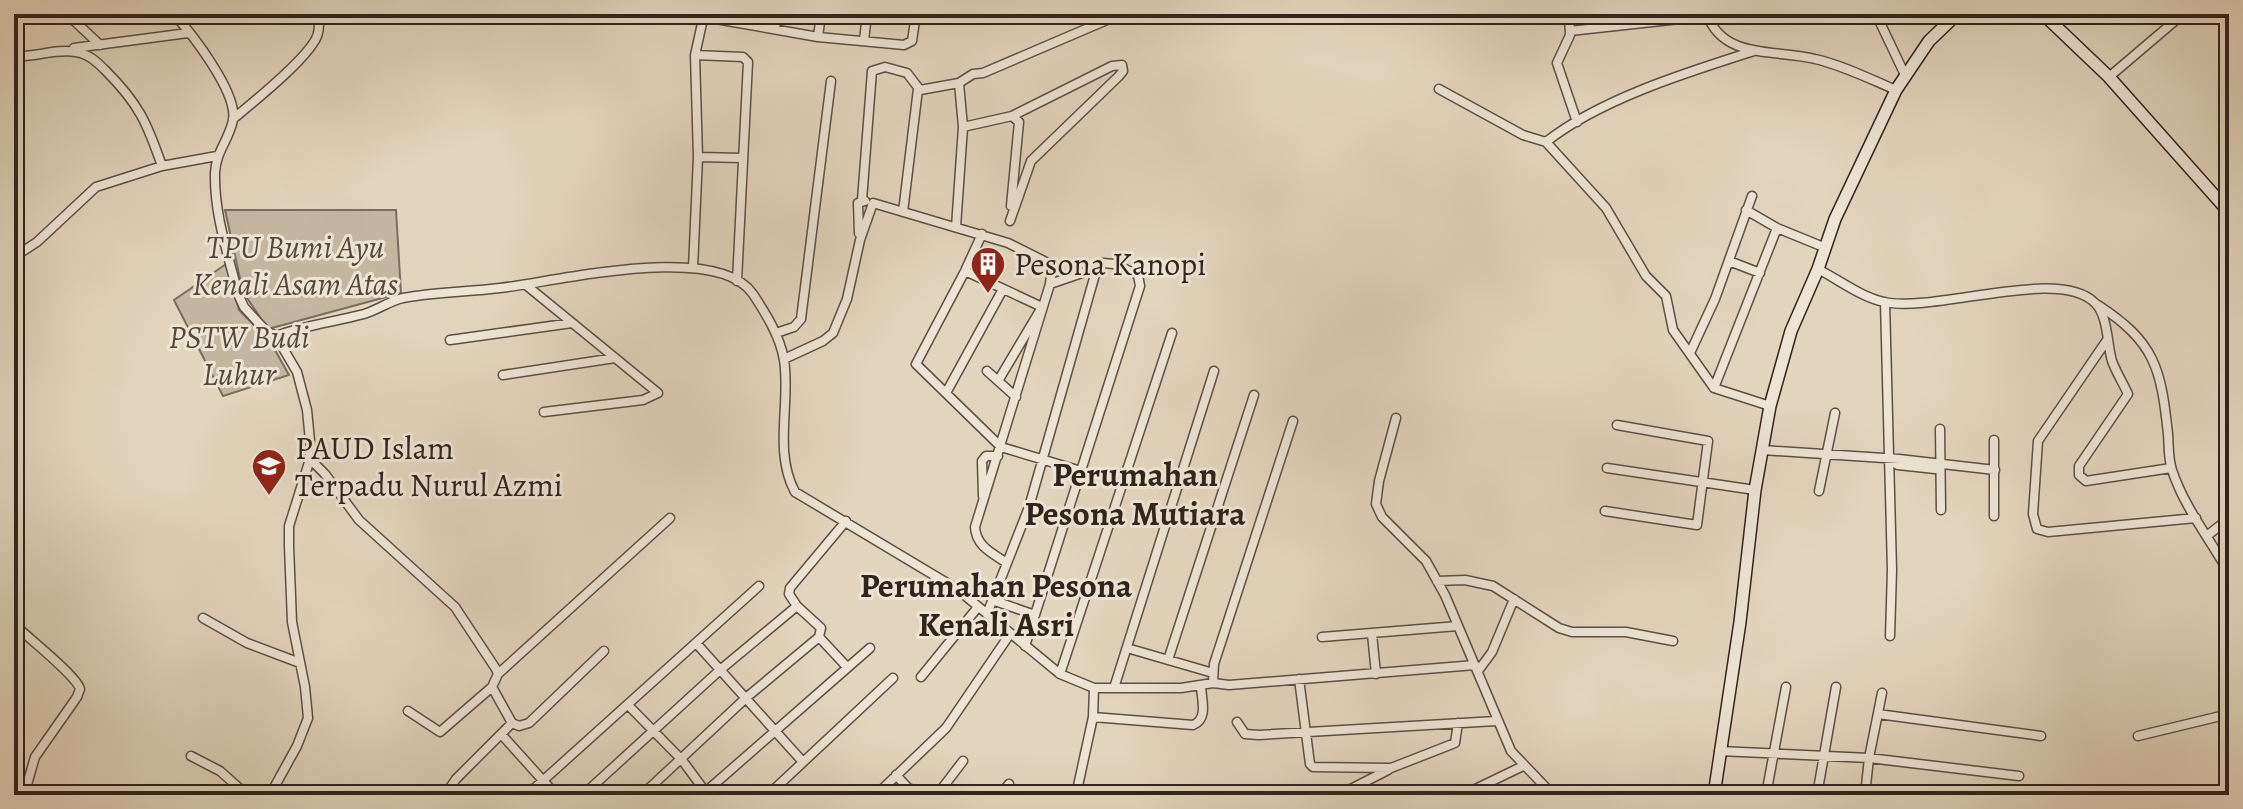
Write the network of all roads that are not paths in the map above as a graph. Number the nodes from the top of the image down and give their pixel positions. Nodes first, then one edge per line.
1 (67, 14) edge
2 (174, 14) edge
3 (318, 14) edge
4 (687, 14) edge
5 (777, 14) edge
6 (821, 14) edge
7 (867, 14) edge
8 (916, 14) edge
9 (1121, 14) edge
10 (1569, 14) edge
11 (1876, 14) edge
12 (1962, 14) edge
13 (2043, 14) edge
14 (2183, 14) edge
15 (1707, 15) edge
16 (730, 17) edge
17 (703, 19) junction
18 (775, 29) junction
19 (1570, 31) junction
20 (188, 33) junction
21 (818, 37) junction
22 (864, 41) junction
23 (100, 45) junction
24 (62, 50) junction
25 (1754, 51) junction
26 (695, 55) junction
27 (14, 56) edge
28 (1905, 75) junction
29 (2109, 77) junction
30 (831, 81) dead end
31 (959, 83) junction
32 (918, 89) junction
33 (1439, 89) dead end
34 (1896, 90) junction
35 (1012, 116) junction
36 (233, 119) junction
37 (1577, 122) junction
38 (963, 127) junction
39 (1546, 142) junction
40 (217, 156) junction
41 (698, 157) junction
42 (742, 158) junction
43 (162, 166) junction
44 (1752, 196) dead end
45 (862, 200) junction
46 (873, 203) junction
47 (1746, 210) junction
48 (903, 212) junction
49 (2229, 212) edge
50 (1010, 221) junction
51 (956, 227) junction
52 (1777, 228) junction
53 (982, 234) junction
54 (860, 240) junction
55 (1008, 243) junction
56 (1826, 248) junction
57 (14, 257) edge
58 (1729, 261) junction
59 (693, 268) junction
60 (1818, 269) junction
61 (965, 271) junction
62 (1096, 271) junction
63 (1760, 273) junction
64 (737, 281) junction
65 (1050, 284) junction
66 (526, 285) junction
67 (1003, 289) junction
68 (1885, 302) junction
69 (2098, 305) junction
70 (1042, 307) junction
71 (572, 323) junction
72 (776, 333) junction
73 (1172, 333) dead end
74 (276, 336) junction
75 (450, 340) dead end
76 (2107, 340) junction
77 (1690, 353) junction
78 (615, 358) junction
79 (784, 359) junction
80 (987, 371) dead end
81 (1214, 371) dead end
82 (503, 375) dead end
83 (998, 381) junction
84 (1714, 388) junction
85 (946, 393) junction
86 (1254, 395) dead end
87 (1016, 397) junction
88 (1770, 406) junction
89 (544, 412) dead end
90 (1835, 413) dead end
91 (1396, 418) dead end
92 (1293, 421) dead end
93 (1617, 425) dead end
94 (1940, 429) dead end
95 (1994, 440) dead end
96 (1762, 450) junction
97 (1000, 451) junction
98 (1825, 455) junction
99 (310, 459) junction
100 (1889, 460) junction
101 (1042, 461) junction
102 (1940, 467) junction
103 (1607, 468) dead end
104 (2171, 468) junction
105 (1081, 471) junction
106 (1995, 473) junction
107 (1702, 482) junction
108 (1755, 490) junction
109 (1819, 491) dead end
110 (984, 501) junction
111 (1941, 510) dead end
112 (1605, 511) dead end
113 (1994, 516) dead end
114 (670, 518) dead end
115 (2196, 518) junction
116 (2228, 520) edge
117 (846, 521) junction
118 (2208, 535) junction
119 (1007, 563) junction
120 (2229, 573) edge
121 (1437, 581) junction
122 (759, 586) dead end
123 (1514, 599) junction
124 (992, 600) junction
125 (797, 606) junction
126 (978, 607) junction
127 (987, 614) junction
128 (1035, 615) junction
129 (203, 618) dead end
130 (14, 624) edge
131 (1458, 626) junction
132 (1010, 634) junction
133 (1372, 634) junction
134 (1890, 636) dead end
135 (819, 637) junction
136 (1322, 637) dead end
137 (1673, 641) dead end
138 (696, 643) junction
139 (1025, 646) junction
140 (870, 648) dead end
141 (1127, 648) junction
142 (604, 651) dead end
143 (1168, 660) junction
144 (300, 663) junction
145 (847, 667) junction
146 (1476, 668) junction
147 (720, 670) junction
148 (1213, 673) junction
149 (498, 674) junction
150 (1060, 674) junction
151 (1376, 674) junction
152 (921, 677) dead end
153 (893, 678) dead end
154 (1299, 679) junction
155 (1213, 683) junction
156 (492, 687) junction
157 (1201, 687) junction
158 (1786, 687) dead end
159 (1836, 687) dead end
160 (1094, 688) junction
161 (1114, 688) junction
162 (1882, 693) dead end
163 (747, 697) junction
164 (628, 705) junction
165 (408, 711) dead end
166 (1878, 714) junction
167 (2229, 714) edge
168 (1093, 717) junction
169 (1496, 721) junction
170 (1237, 722) dead end
171 (512, 723) junction
172 (1458, 723) junction
173 (653, 729) junction
174 (775, 729) junction
175 (1306, 733) junction
176 (502, 735) junction
177 (2041, 736) dead end
178 (2138, 736) dead end
179 (1719, 751) junction
180 (1774, 753) junction
181 (191, 756) dead end
182 (1823, 756) junction
183 (1869, 758) junction
184 (682, 760) junction
185 (963, 761) dead end
186 (803, 762) junction
187 (1523, 766) junction
188 (1391, 768) junction
189 (896, 775) junction
190 (2019, 776) dead end
191 (544, 781) junction
192 (1009, 784) dead end
193 (2229, 789) edge
194 (705, 794) edge
195 (24, 795) edge
196 (247, 795) edge
197 (270, 795) edge
198 (445, 795) edge
199 (527, 795) edge
200 (556, 795) edge
201 (583, 795) edge
202 (642, 795) edge
203 (768, 795) edge
204 (876, 795) edge
205 (927, 795) edge
206 (937, 795) edge
207 (1000, 795) edge
208 (1076, 795) edge
209 (1339, 795) edge
210 (1463, 795) edge
211 (1553, 795) edge
212 (1714, 795) edge
213 (1766, 795) edge
214 (1817, 795) edge
215 (1865, 795) edge
216 (2215, 795) edge

1 - 23 street
2 - 20 street
3 - 36 street
4 - 17 street
5 - 18 street
6 - 21 street
7 - 22 street
8 - 22 street
9 - 31 street
10 - 19 street
11 - 28 street
12 - 28 street
13 - 29 street
14 - 29 street
15 - 19 street
15 - 25 street
16 - 17 street
16 - 18 street
17 - 26 street
18 - 21 street
19 - 37 street
20 - 23 street
20 - 36 street
21 - 22 street
23 - 24 street
24 - 27 street
24 - 43 street
25 - 34 street
25 - 37 street
26 - 41 street
26 - 42 street
28 - 34 street
29 - 49 street
30 - 72 street
31 - 32 street
31 - 38 street
32 - 45 street
32 - 48 street
33 - 39 street
34 - 56 street
35 - 38 street
35 - 50 street
35 - 50 street
36 - 40 street
37 - 39 street
38 - 51 street
39 - 77 street
40 - 43 street
40 - 74 street
41 - 42 street
41 - 59 street
42 - 64 street
43 - 57 street
44 - 47 street
45 - 46 street
45 - 54 street
46 - 48 street
46 - 54 street
47 - 52 street
47 - 58 street
48 - 51 street
50 - 55 street
51 - 53 street
52 - 56 street
52 - 63 street
53 - 55 street
53 - 61 street
54 - 79 street
55 - 65 street
56 - 60 street
58 - 63 street
58 - 77 street
59 - 64 street
59 - 66 street
60 - 68 street
60 - 88 street
61 - 67 street
61 - 85 street
62 - 65 street
62 - 101 street
62 - 105 street
63 - 84 street
64 - 72 street
65 - 70 street
66 - 71 street
66 - 74 street
67 - 70 street
67 - 85 street
68 - 69 street
68 - 100 street
69 - 76 street
69 - 104 street
70 - 83 street
70 - 87 street
71 - 75 street
71 - 78 street
72 - 79 street
73 - 150 street
74 - 99 street
76 - 104 street
76 - 115 street
77 - 84 street
78 - 82 street
78 - 89 street
79 - 117 street
80 - 83 street
81 - 141 street
83 - 87 street
84 - 88 street
85 - 97 street
86 - 143 street
87 - 97 street
88 - 96 street
90 - 98 street
91 - 121 street
92 - 148 street
93 - 107 street
94 - 102 street
95 - 106 street
96 - 98 street
96 - 108 street
97 - 101 street
97 - 110 street
97 - 110 street
98 - 100 street
98 - 109 street
99 - 144 street
99 - 149 street
100 - 102 street
100 - 134 street
101 - 105 street
101 - 119 street
102 - 106 street
102 - 111 street
103 - 107 street
104 - 115 street
105 - 128 street
106 - 113 street
107 - 108 street
107 - 112 street
108 - 179 street
110 - 119 street
114 - 149 street
115 - 118 street
116 - 118 street
117 - 125 street
117 - 126 street
118 - 120 street
119 - 124 street
121 - 123 street
121 - 131 street
122 - 138 street
123 - 137 street
123 - 146 street
124 - 127 street
124 - 128 street
125 - 135 street
125 - 147 street
126 - 127 street
126 - 152 street
127 - 132 street
128 - 139 street
129 - 144 street
130 - 195 street
131 - 133 street
131 - 146 street
132 - 139 street
132 - 189 street
133 - 136 street
133 - 151 street
135 - 145 street
135 - 163 street
138 - 147 street
138 - 164 street
139 - 150 street
140 - 145 street
141 - 143 street
141 - 161 street
142 - 171 street
143 - 148 street
144 - 197 street
145 - 174 street
146 - 151 street
146 - 169 street
147 - 163 street
147 - 173 street
148 - 155 street
149 - 156 street
150 - 160 street
151 - 154 street
153 - 186 street
154 - 155 street
154 - 175 street
155 - 157 street
156 - 165 street
156 - 171 street
157 - 161 street
157 - 168 street
158 - 180 street
159 - 182 street
160 - 161 street
160 - 168 street
162 - 166 street
163 - 174 street
163 - 184 street
164 - 173 street
164 - 191 street
166 - 177 street
166 - 183 street
167 - 178 street
168 - 208 street
169 - 172 street
169 - 187 street
170 - 175 street
171 - 176 street
172 - 175 street
172 - 188 street
173 - 184 street
173 - 201 street
174 - 186 street
174 - 194 street
175 - 188 street
176 - 191 street
176 - 198 street
179 - 180 street
179 - 212 street
180 - 182 street
180 - 213 street
181 - 196 street
182 - 183 street
182 - 214 street
183 - 190 street
183 - 215 street
184 - 194 street
184 - 202 street
185 - 206 street
186 - 203 street
187 - 210 street
187 - 211 street
188 - 209 street
189 - 204 street
189 - 205 street
191 - 199 street
191 - 200 street
192 - 207 street
193 - 216 street

